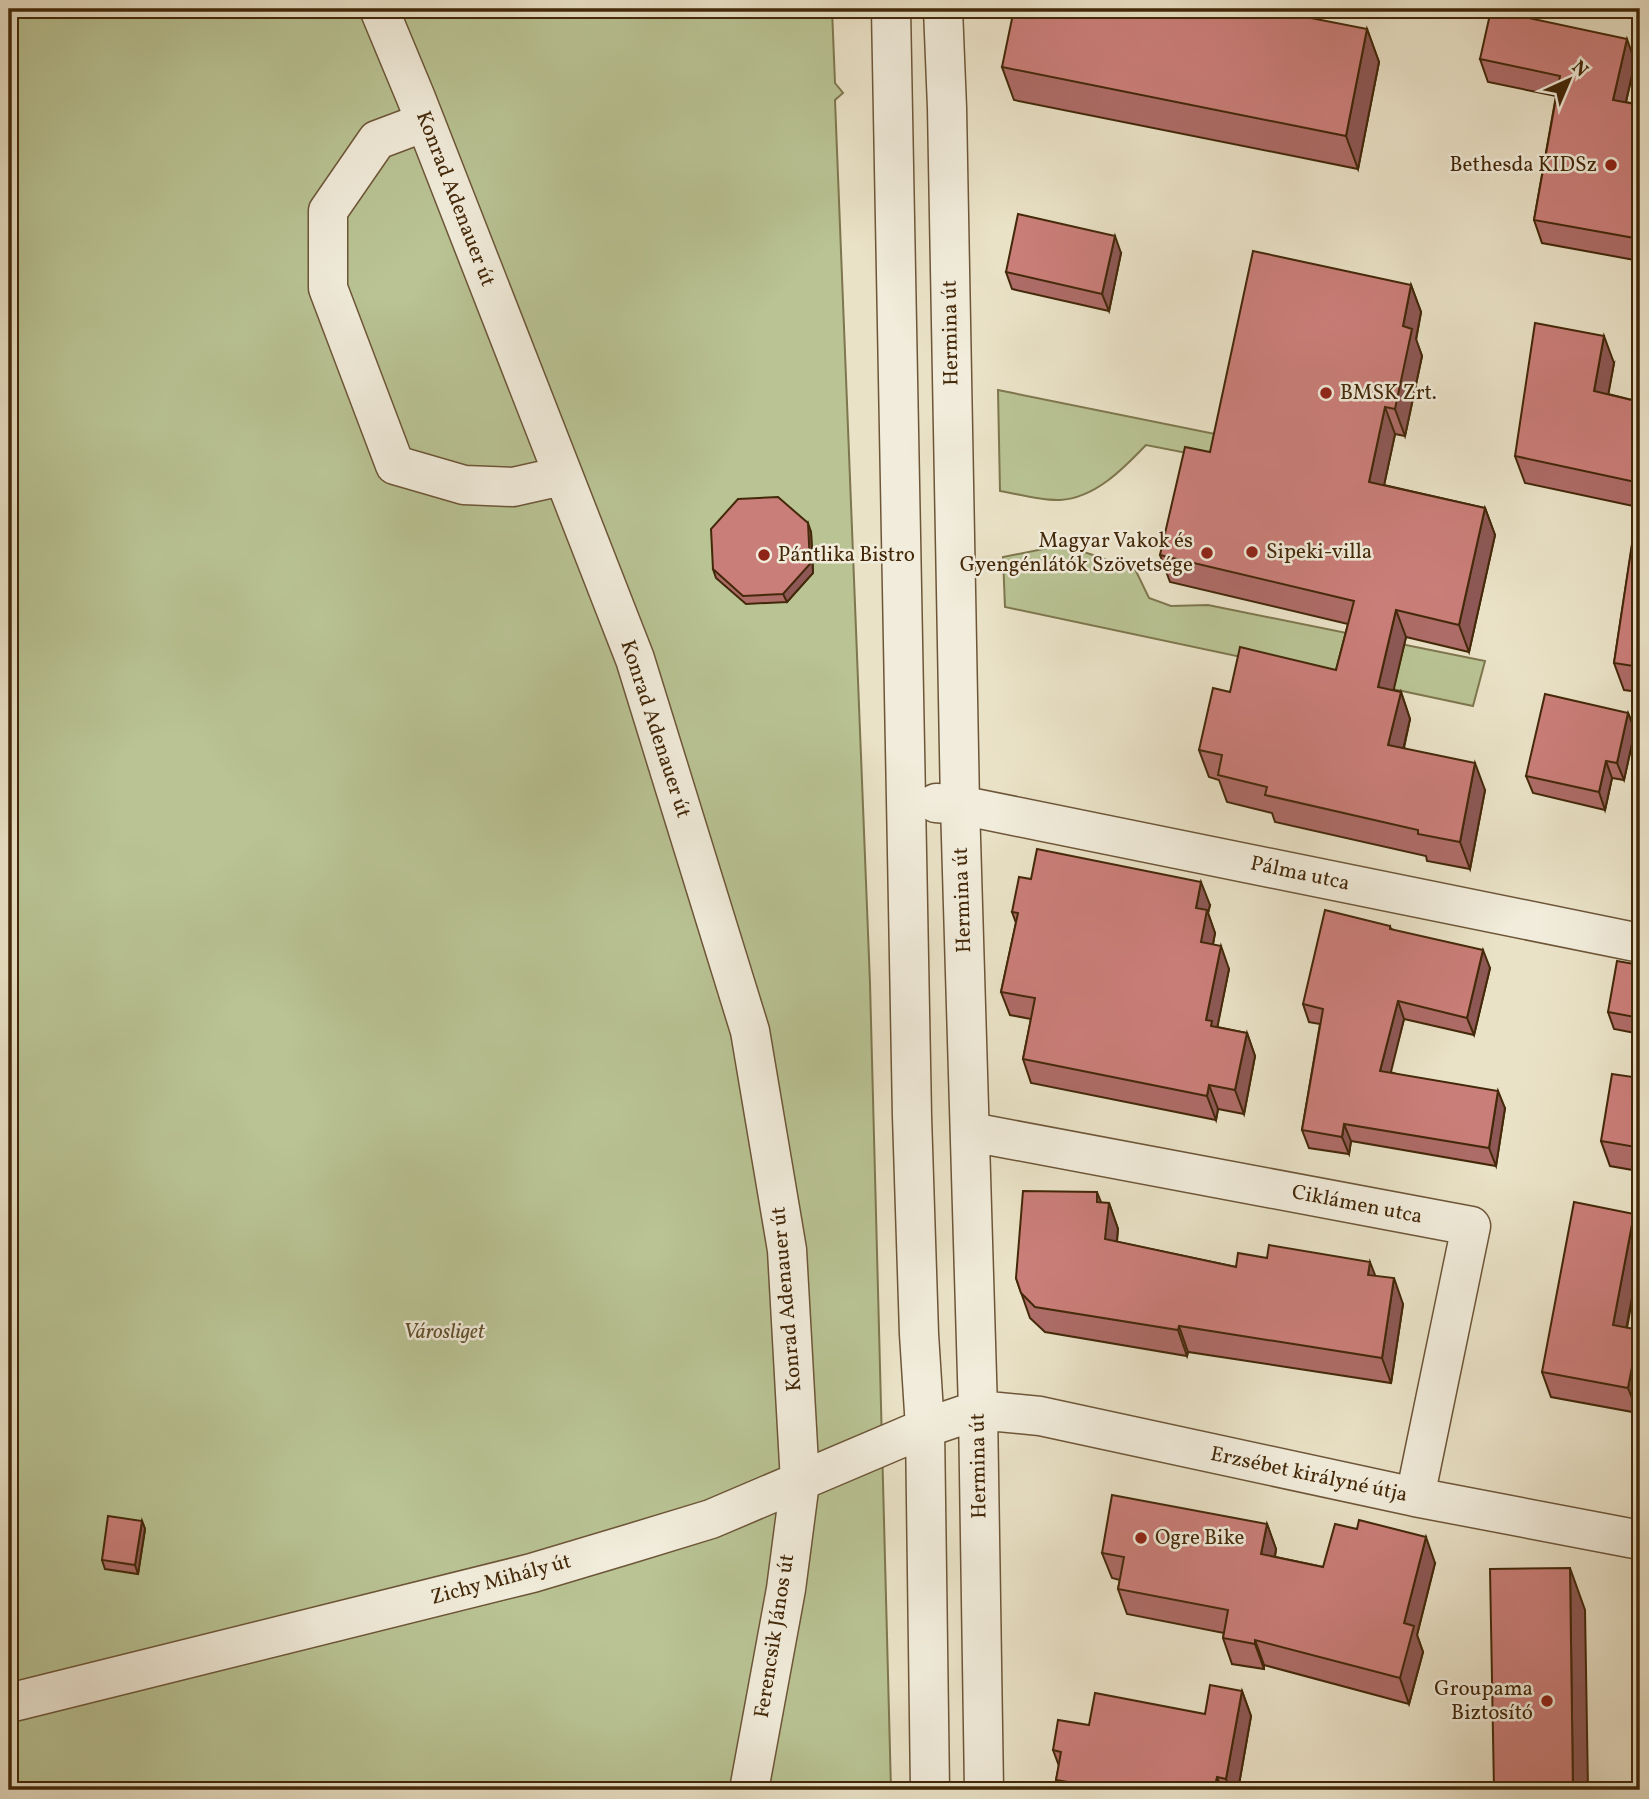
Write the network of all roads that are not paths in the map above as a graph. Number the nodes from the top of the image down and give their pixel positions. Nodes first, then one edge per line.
1 (379, 9) edge
2 (891, 9) edge
3 (943, 9) edge
4 (425, 122) junction
5 (562, 476) junction
6 (906, 801) junction
7 (960, 805) junction
8 (1640, 943) edge
9 (971, 1132) junction
10 (978, 1410) junction
11 (925, 1428) junction
12 (800, 1482) junction
13 (1415, 1497) junction
14 (1640, 1540) edge
15 (9, 1703) edge
16 (748, 1790) edge
17 (930, 1790) edge
18 (984, 1790) edge

1 - 4 street, Konrad Adenauer út
2 - 6 street
3 - 7 street, Hermina út
4 - 5 street, Konrad Adenauer út
4 - 5 street
5 - 12 street, Konrad Adenauer út
6 - 7 street, Pálma utca
6 - 11 street
7 - 8 street, Pálma utca
7 - 9 street, Hermina út
9 - 10 street, Hermina út
9 - 13 street, Ciklámen utca
10 - 11 street, Zichy Mihály út
10 - 13 street, Erzsébet királyné útja
10 - 18 street, Hermina út
11 - 12 street, Zichy Mihály út
11 - 17 street
12 - 15 street, Zichy Mihály út
12 - 16 street, Ferencsik János út
13 - 14 street, Erzsébet királyné útja

